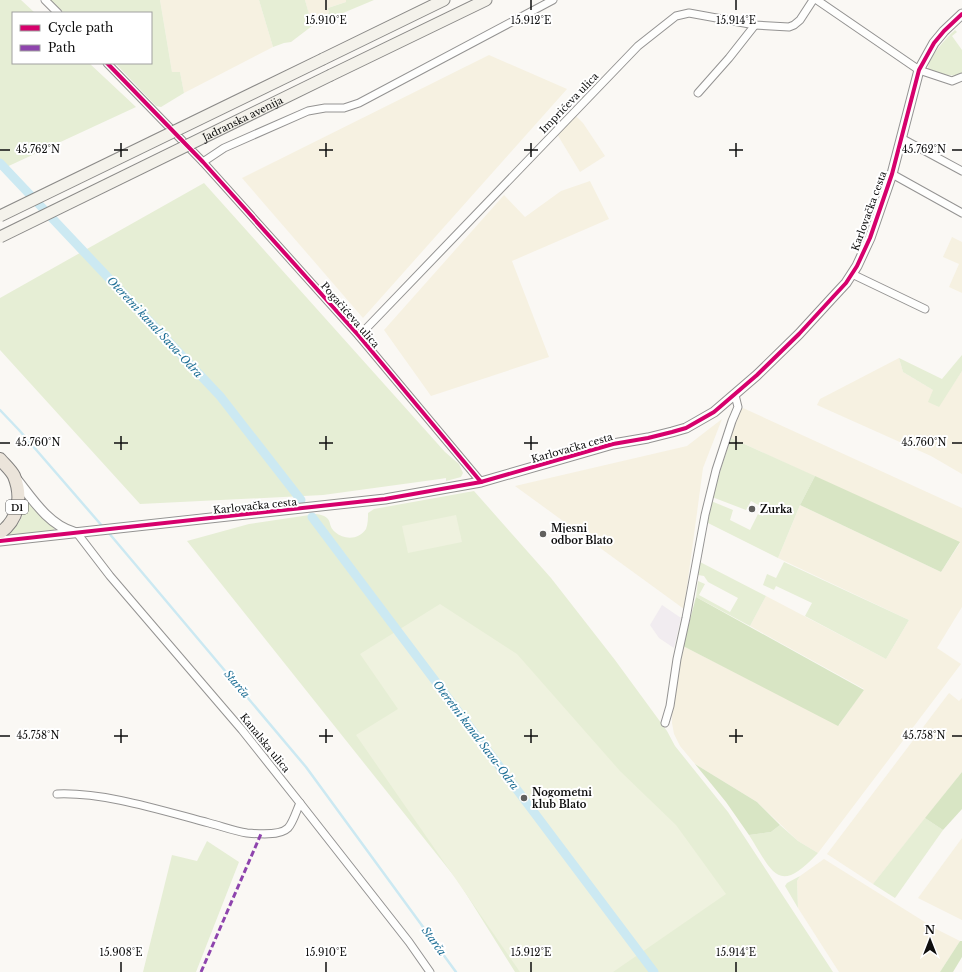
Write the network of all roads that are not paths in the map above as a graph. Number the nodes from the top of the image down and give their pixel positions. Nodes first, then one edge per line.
1 (45, 0) edge
2 (444, 0) edge
3 (486, 0) edge
4 (553, 0) edge
5 (813, 0) edge
6 (816, 0) edge
7 (57, 12) edge
8 (962, 14) edge
9 (756, 25) junction
10 (108, 64) edge
11 (919, 70) junction
12 (962, 77) edge
13 (698, 93) dead end
14 (901, 138) junction
15 (203, 162) junction
16 (962, 171) edge
17 (892, 174) junction
18 (962, 213) edge
19 (0, 216) edge
20 (0, 237) edge
21 (852, 274) junction
22 (925, 309) dead end
23 (359, 336) junction
24 (735, 395) junction
25 (0, 459) edge
26 (14, 475) junction
27 (481, 482) junction
28 (0, 533) edge
29 (77, 533) junction
30 (0, 541) edge
31 (665, 723) dead end
32 (57, 794) dead end
33 (300, 803) junction
34 (430, 972) edge

1 - 7 street
2 - 19 main road, Jadranska avenija, bridge
3 - 20 main road, Jadranska avenija, bridge
4 - 15 street
5 - 9 street, Imprićeva ulica
6 - 11 street
8 - 11 street, Karlovačka cesta
9 - 13 street
9 - 23 street, Imprićeva ulica
10 - 15 street, Pogačićeva ulica
11 - 12 street
11 - 14 street, Karlovačka cesta
14 - 16 street
14 - 17 street, Karlovačka cesta
15 - 23 street, Pogačićeva ulica
17 - 18 street
17 - 21 street, Karlovačka cesta
21 - 22 street
21 - 24 street, Karlovačka cesta
23 - 27 street, Pogačićeva ulica
24 - 27 street, Karlovačka cesta
24 - 31 street
25 - 26 main road, D1
26 - 28 main road, D1
26 - 29 street
27 - 29 street, Karlovačka cesta
29 - 30 street, Karlovačka cesta
29 - 33 street, Kanalska ulica
32 - 33 street
33 - 34 street, Kanalska ulica

